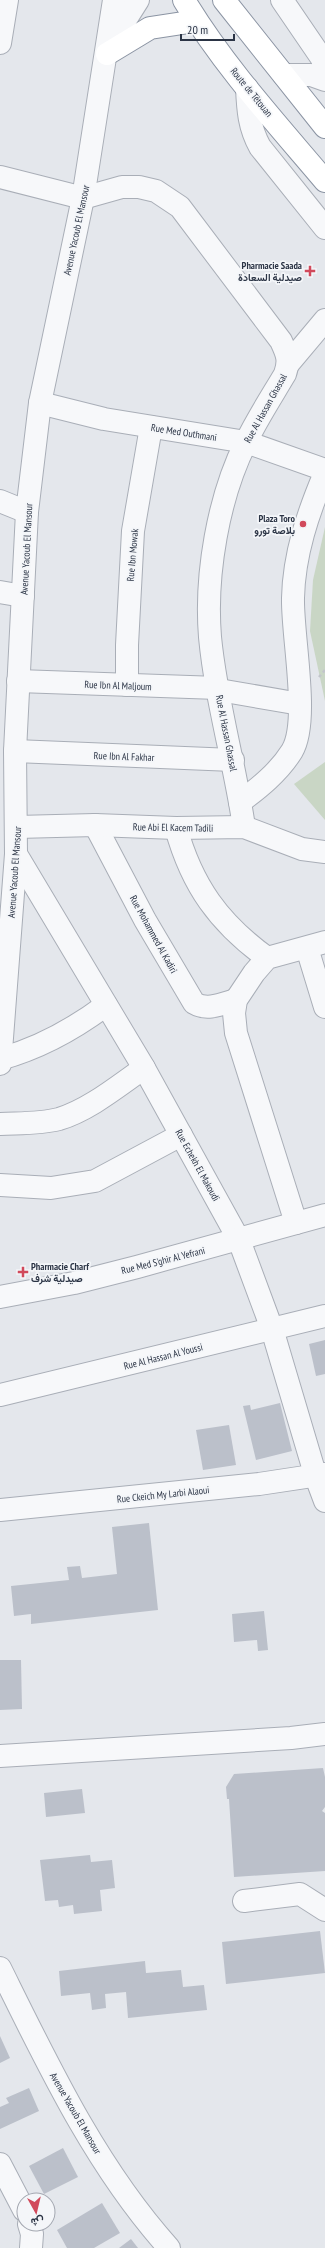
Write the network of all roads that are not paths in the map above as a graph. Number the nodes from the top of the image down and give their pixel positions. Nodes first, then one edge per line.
1 (7, 0) edge
2 (114, 0) edge
3 (138, 0) edge
4 (184, 0) edge
5 (224, 0) edge
6 (282, 0) edge
7 (196, 21) junction
8 (0, 43) edge
9 (108, 47) junction
10 (284, 75) junction
11 (324, 79) edge
12 (247, 88) junction
13 (325, 127) edge
14 (0, 177) edge
15 (325, 181) edge
16 (83, 198) junction
17 (325, 228) edge
18 (325, 320) edge
19 (289, 363) junction
20 (40, 403) junction
21 (151, 427) junction
22 (246, 442) junction
23 (325, 472) edge
24 (0, 501) edge
25 (27, 512) junction
26 (0, 592) edge
27 (23, 596) junction
28 (18, 681) junction
29 (127, 685) junction
30 (218, 689) junction
31 (300, 704) junction
32 (15, 751) junction
33 (233, 760) junction
34 (240, 802) junction
35 (11, 813) edge
36 (95, 826) junction
37 (244, 827) junction
38 (176, 828) junction
39 (325, 852) edge
40 (10, 861) edge
41 (316, 945) edge
42 (267, 958) junction
43 (236, 1000) junction
44 (106, 1005) junction
45 (325, 1007) edge
46 (0, 1059) edge
47 (0, 1064) edge
48 (144, 1068) junction
49 (0, 1124) edge
50 (182, 1135) junction
51 (0, 1185) edge
52 (325, 1215) edge
53 (296, 1223) junction
54 (239, 1240) junction
55 (0, 1296) edge
56 (325, 1316) edge
57 (272, 1329) junction
58 (0, 1395) edge
59 (320, 1476) edge
60 (325, 1502) edge
61 (0, 1510) edge
62 (325, 1734) edge
63 (0, 1756) edge
64 (244, 1901) dead end
65 (325, 1910) edge
66 (0, 1968) edge
67 (0, 2164) edge
68 (16, 2195) edge
69 (31, 2232) edge
70 (31, 2248) edge
71 (169, 2248) edge

1 - 8 street
2 - 9 street, Avenue Yacoub El Mansour
3 - 9 street, Avenue Yacoub El Mansour
4 - 7 highway, Route de Tétouan
5 - 10 highway
6 - 11 street
7 - 9 highway
7 - 12 highway, Route de Tétouan
9 - 16 street, Avenue Yacoub El Mansour
10 - 11 street
10 - 13 highway
12 - 15 highway, Route de Tétouan
12 - 17 street
14 - 16 street, Rue Al Hassan Ghassal
16 - 19 street, Rue Al Hassan Ghassal
16 - 20 street, Avenue Yacoub El Mansour
18 - 19 street
19 - 22 street, Rue Al Hassan Ghassal
20 - 21 street, Rue Med Outhmani
20 - 25 street, Avenue Yacoub El Mansour
21 - 22 street, Rue Med Outhmani
21 - 29 street, Rue Ibn Mowak
22 - 23 street, Rue Med Outhmani
22 - 30 street, Rue Al Hassan Ghassal
23 - 31 street
24 - 25 street
25 - 27 street, Avenue Yacoub El Mansour
26 - 27 street
27 - 28 street, Avenue Yacoub El Mansour
28 - 29 street, Rue Ibn Al Maljoum
28 - 32 street, Avenue Yacoub El Mansour
29 - 30 street, Rue Ibn Al Maljoum
30 - 31 street, Rue Ibn Al Maljoum
30 - 33 street, Rue Al Hassan Ghassal
31 - 34 street
32 - 33 street, Rue Ibn Al Fakhar
32 - 35 street, Avenue Yacoub El Mansour
33 - 34 street, Rue Al Hassan Ghassal
34 - 37 street, Rue Al Hassan Ghassal
35 - 36 street, Rue Abi El Kacem Tadili
35 - 40 street, Avenue Yacoub El Mansour
36 - 38 street, Rue Abi El Kacem Tadili
36 - 43 street, Rue Mohammed Al Kadiri
37 - 38 street, Rue Abi El Kacem Tadili
37 - 39 street, Rue Abi El Kacem Tadili
38 - 42 street
40 - 44 street, Rue Echekh El Makoudi
40 - 46 street, Avenue Yacoub El Mansour
41 - 42 street
41 - 45 street
42 - 43 street
43 - 53 street
44 - 46 street
44 - 48 street, Rue Echekh El Makoudi
46 - 47 street, Avenue Yacoub El Mansour
48 - 49 street
48 - 50 street, Rue Echekh El Makoudi
50 - 51 street
50 - 54 street, Rue Echekh El Makoudi
52 - 53 street, Rue Med S'ghir Al Yefrani
53 - 54 street, Rue Med S'ghir Al Yefrani
54 - 55 street, Rue Med S'ghir Al Yefrani
54 - 57 street, Rue Echekh El Makoudi
56 - 57 street, Rue Al Hassan Al Youssi
57 - 58 street, Rue Al Hassan Al Youssi
57 - 59 street, Rue Echekh El Makoudi
59 - 60 street, Rue Echekh El Makoudi
59 - 61 street, Rue Ckeich My Larbi Alaoui
62 - 63 street
64 - 65 street
66 - 71 street, Avenue Yacoub El Mansour
67 - 68 street
69 - 70 street

